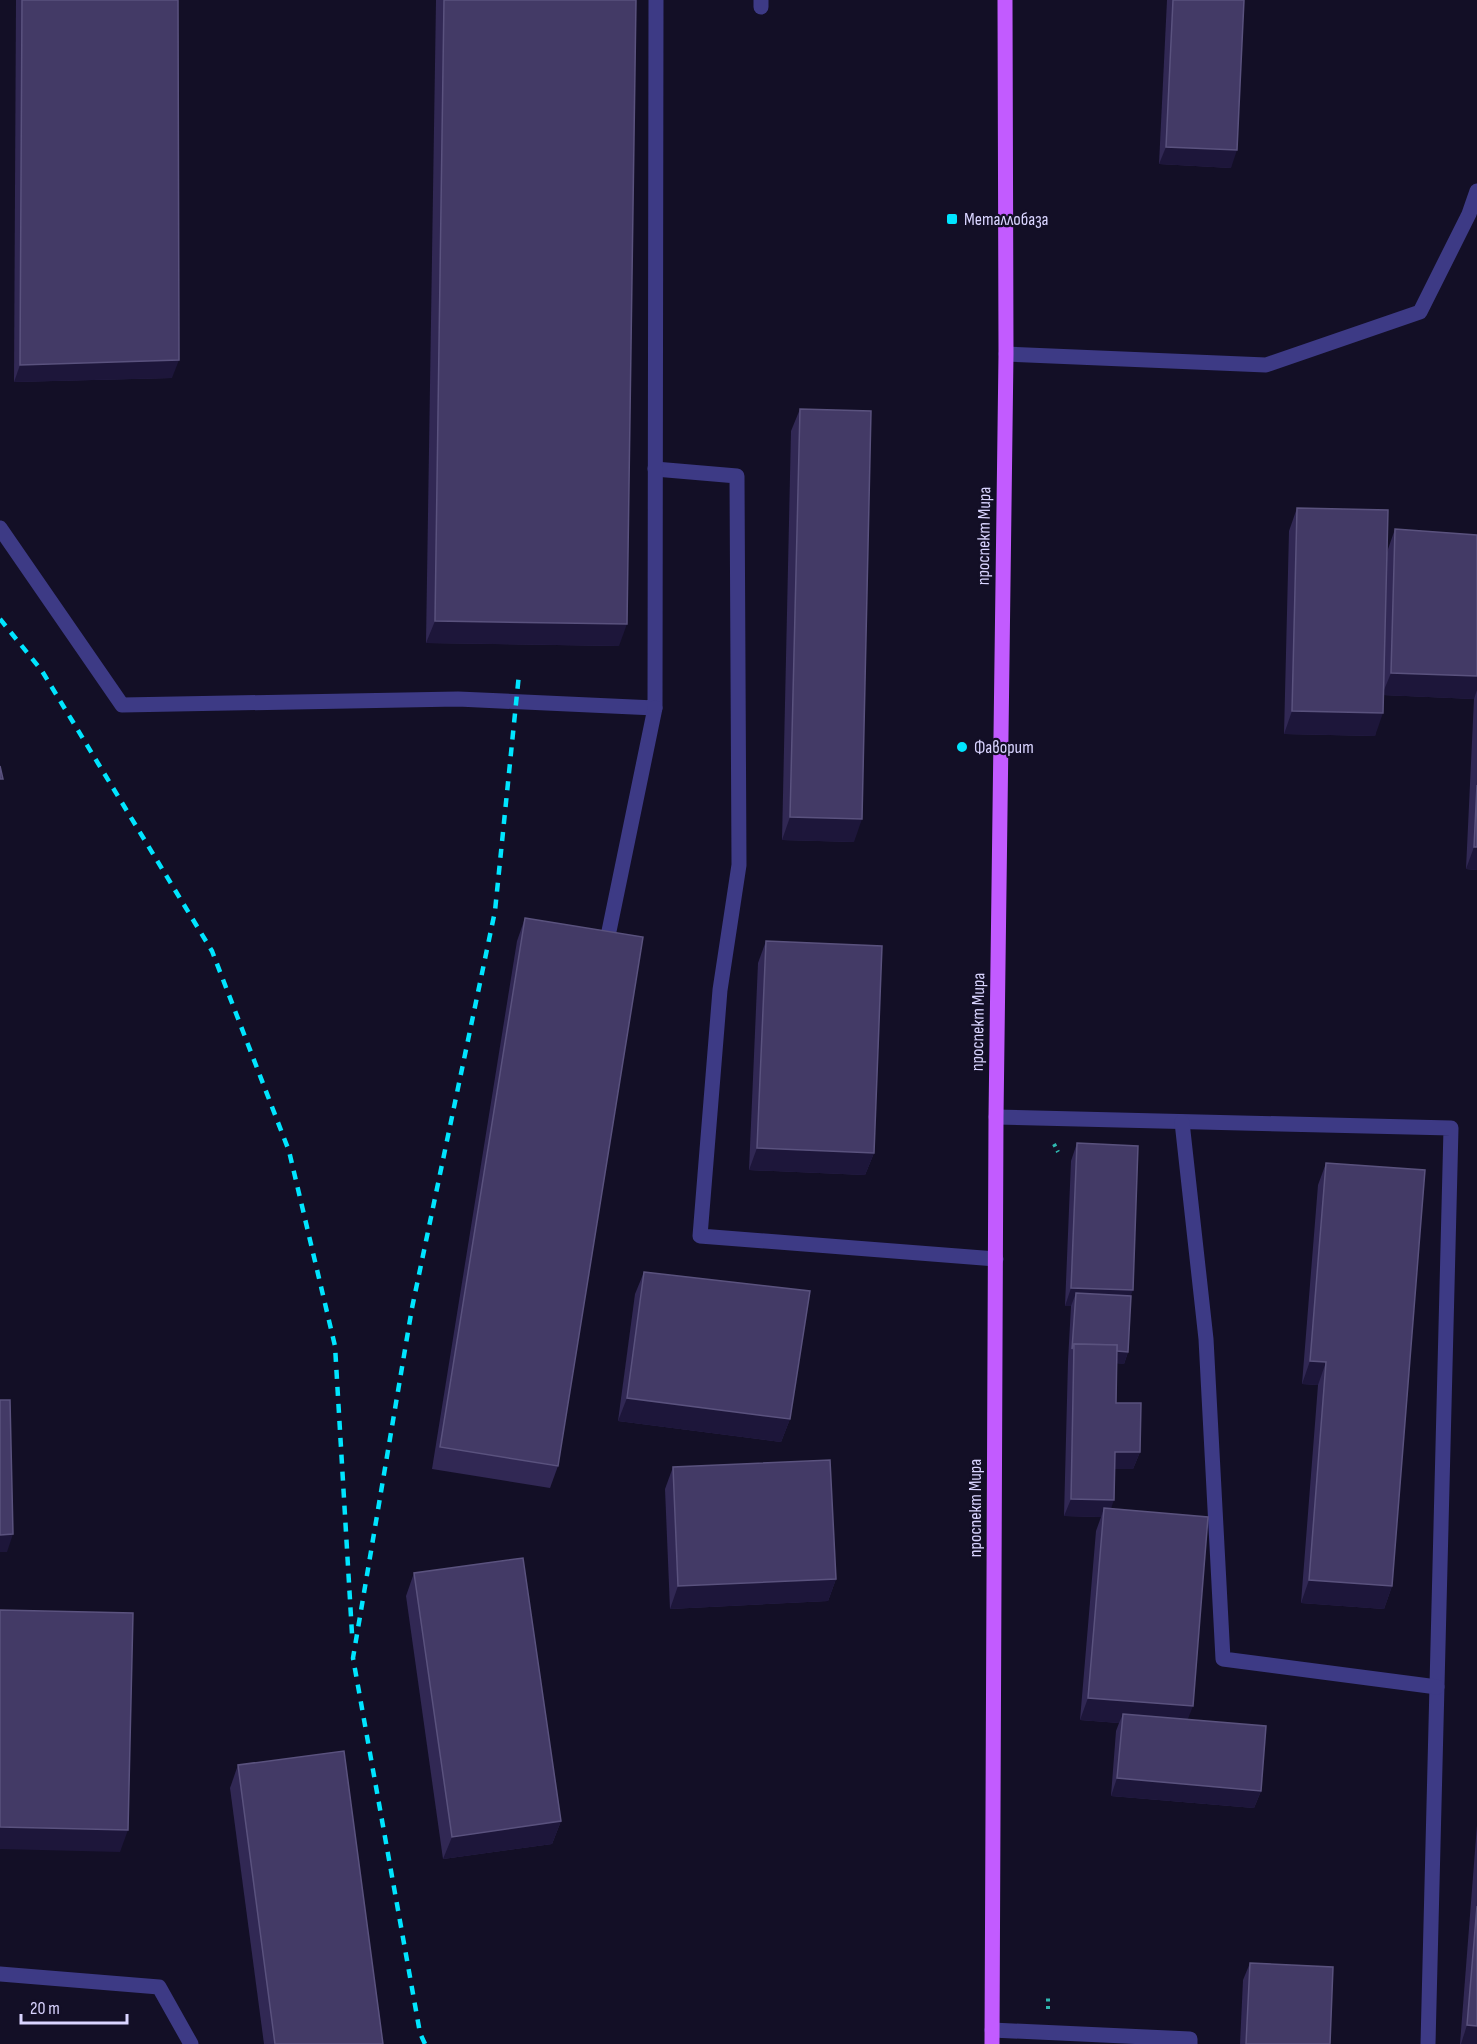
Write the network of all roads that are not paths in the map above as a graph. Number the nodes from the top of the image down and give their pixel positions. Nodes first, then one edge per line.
1 (656, 0) edge
2 (1005, 0) edge
3 (1477, 191) edge
4 (1006, 354) junction
5 (655, 469) junction
6 (0, 528) edge
7 (655, 708) junction
8 (608, 936) edge
9 (996, 1117) junction
10 (1182, 1122) junction
11 (996, 1259) junction
12 (1437, 1687) junction
13 (0, 1974) edge
14 (992, 2037) edge
15 (191, 2044) edge
16 (1190, 2044) edge
17 (1428, 2044) edge

1 - 5 lane
2 - 4 main road, проспект Мира
3 - 4 lane
4 - 9 main road, проспект Мира
5 - 7 lane
5 - 11 lane
6 - 7 lane
7 - 8 lane
9 - 10 lane
9 - 11 main road, проспект Мира
10 - 12 lane
10 - 12 lane
11 - 14 main road, проспект Мира
12 - 17 lane
13 - 15 lane
14 - 16 lane

